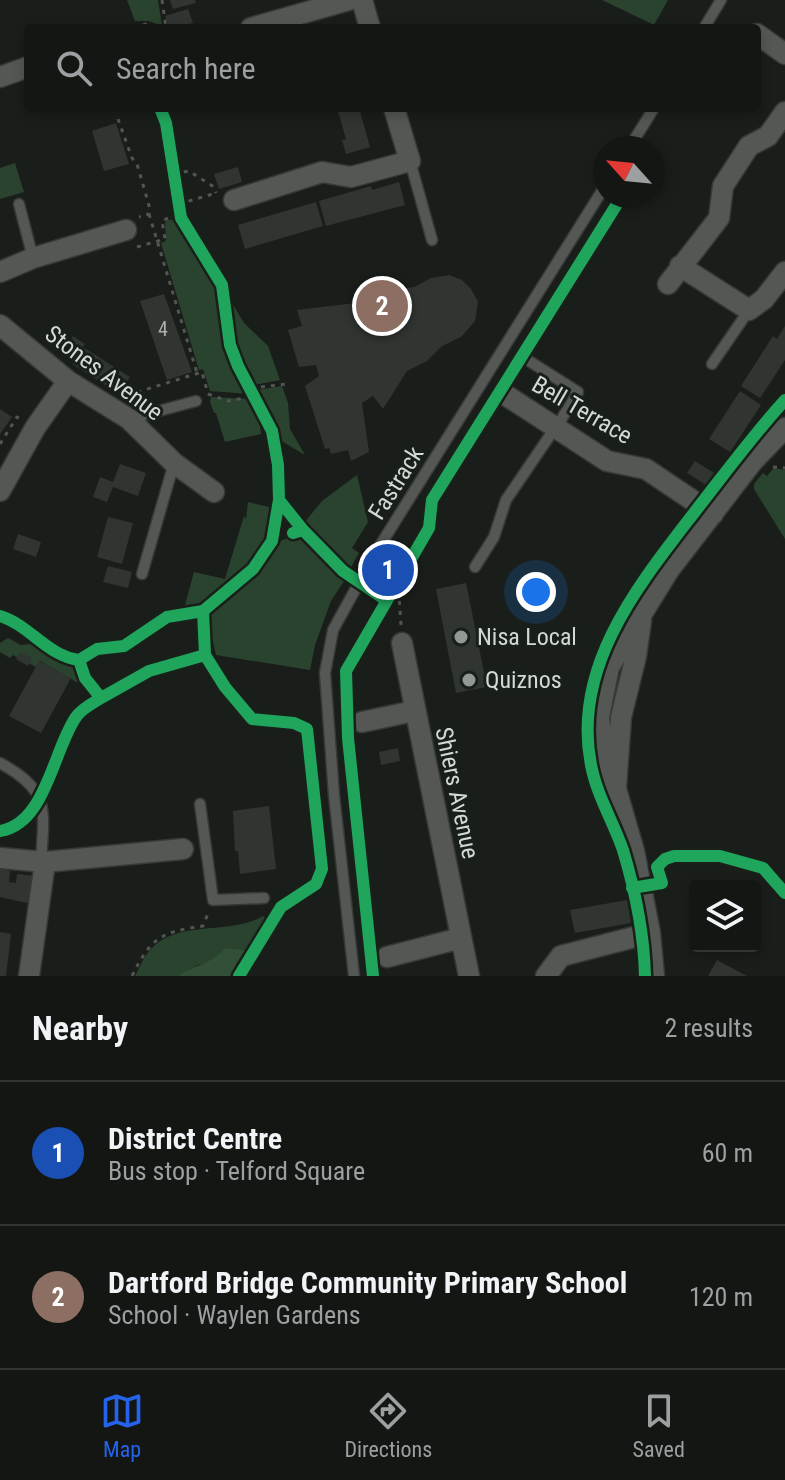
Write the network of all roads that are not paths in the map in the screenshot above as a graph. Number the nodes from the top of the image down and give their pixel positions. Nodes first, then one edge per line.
1 (349, 0) edge
2 (362, 0) edge
3 (721, 0) edge
4 (265, 24) edge
5 (369, 24) edge
6 (706, 24) edge
7 (761, 37) edge
8 (785, 54) edge
9 (24, 68) edge
10 (0, 77) edge
11 (395, 112) edge
12 (652, 112) edge
13 (785, 112) edge
14 (636, 136) edge
15 (410, 161) junction
16 (231, 197) road end
17 (19, 204) dead end
18 (593, 205) edge
19 (126, 230) road end
20 (432, 240) dead end
21 (33, 258) junction
22 (680, 266) junction
23 (0, 272) edge
24 (785, 272) edge
25 (668, 284) dead end
26 (749, 310) junction
27 (0, 325) edge
28 (529, 361) dead end
29 (712, 364) dead end
30 (68, 381) junction
31 (507, 396) dead end
32 (196, 401) dead end
33 (129, 419) junction
34 (555, 428) junction
35 (785, 428) edge
36 (174, 463) junction
37 (0, 491) edge
38 (214, 492) dead end
39 (713, 514) junction
40 (475, 567) dead end
41 (142, 574) dead end
42 (402, 643) road end
43 (414, 711) junction
44 (362, 722) dead end
45 (0, 763) edge
46 (200, 804) dead end
47 (204, 846) junction
48 (183, 849) joint
49 (0, 858) edge
50 (43, 862) junction
51 (264, 898) dead end
52 (650, 933) junction
53 (461, 938) junction
54 (387, 957) dead end
55 (29, 976) edge
56 (354, 976) edge
57 (469, 976) edge
58 (546, 976) edge
59 (654, 976) edge

1 - 4 street
2 - 5 street
3 - 6 lane
7 - 8 street
9 - 10 street
11 - 15 street
12 - 14 lane
13 - 22 street
15 - 16 street
15 - 20 lane
17 - 21 lane
18 - 56 lane, Fastrack
19 - 21 street
21 - 23 street
22 - 25 street
22 - 26 street
24 - 26 street
26 - 29 lane
27 - 30 street, Stones Avenue
28 - 34 lane
30 - 33 street, Stones Avenue
30 - 37 street
31 - 34 street, Bell Terrace
32 - 33 lane
33 - 36 street, Stones Avenue
34 - 39 street, Bell Terrace
34 - 40 lane
35 - 39 street
36 - 38 street, Stones Avenue
36 - 41 lane
39 - 52 street
42 - 43 street
43 - 44 street, Shiers Avenue
43 - 53 street, Shiers Avenue
45 - 50 lane
46 - 47 lane
47 - 48 lane
47 - 51 lane
48 - 50 street
49 - 50 street
50 - 55 street
52 - 58 street
52 - 59 street
53 - 54 street
53 - 57 street, Shiers Avenue

